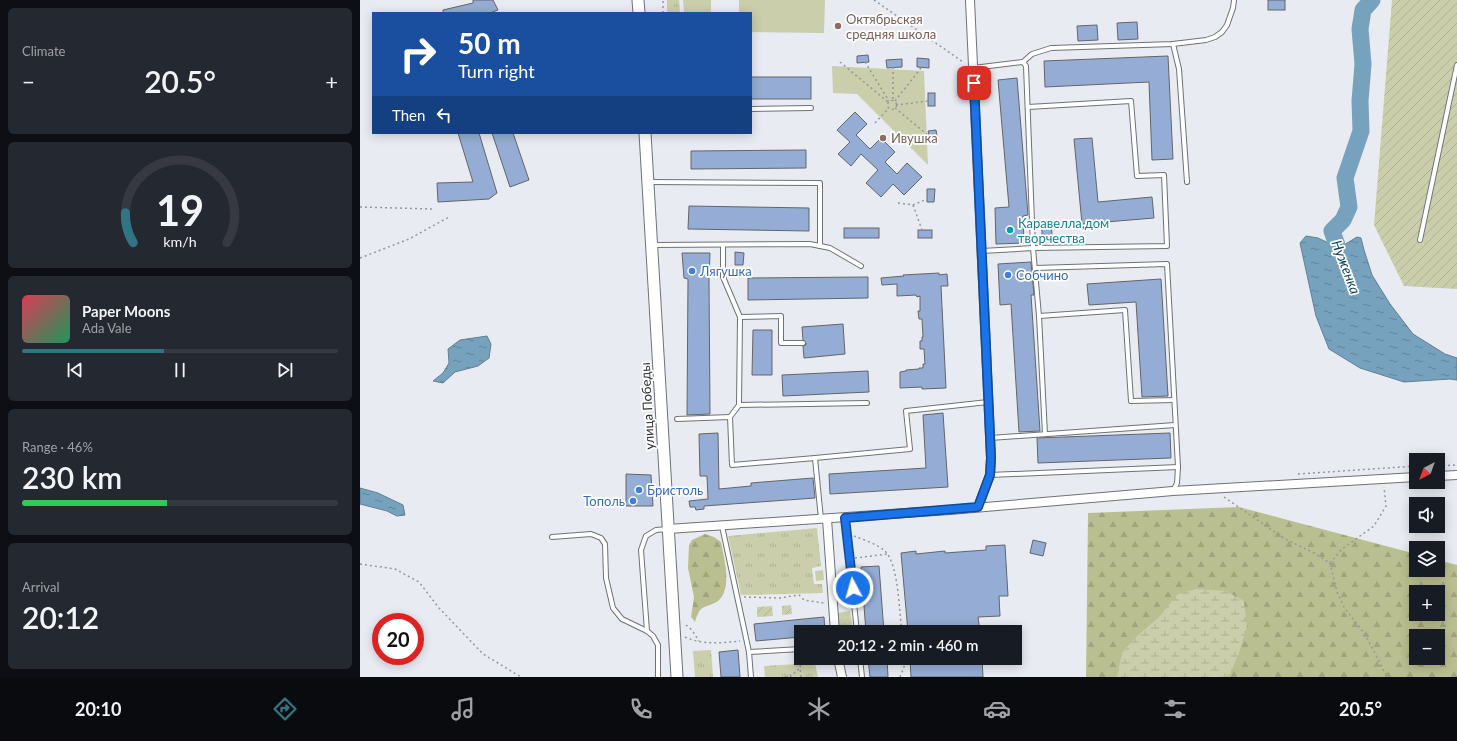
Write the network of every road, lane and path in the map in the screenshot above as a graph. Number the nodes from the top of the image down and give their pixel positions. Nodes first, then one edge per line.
1 (638, 0) edge
2 (663, 0) edge
3 (874, 0) edge
4 (970, 0) edge
5 (1234, 0) edge
6 (639, 12) edge
7 (663, 12) edge
8 (1173, 44) junction
9 (840, 62) dead end
10 (865, 62) dead end
11 (1023, 62) junction
12 (1457, 65) edge
13 (893, 67) dead end
14 (922, 68) dead end
15 (973, 68) junction
16 (894, 101) junction
17 (928, 101) dead end
18 (888, 102) junction
19 (896, 105) junction
20 (1028, 107) junction
21 (811, 108) dead end
22 (896, 108) junction
23 (752, 109) edge
24 (888, 109) junction
25 (875, 123) dead end
26 (645, 134) edge
27 (929, 136) dead end
28 (648, 182) junction
29 (1186, 182) dead end
30 (927, 199) dead end
31 (898, 202) dead end
32 (913, 205) junction
33 (360, 207) edge
34 (433, 209) dead end
35 (449, 217) dead end
36 (922, 230) dead end
37 (1420, 240) dead end
38 (652, 245) junction
39 (723, 245) junction
40 (820, 246) junction
41 (1034, 248) junction
42 (982, 251) junction
43 (360, 258) edge
44 (861, 266) dead end
45 (1035, 268) junction
46 (1039, 316) junction
47 (740, 317) junction
48 (803, 343) dead end
49 (1174, 400) junction
50 (988, 402) junction
51 (866, 403) dead end
52 (739, 405) junction
53 (730, 417) junction
54 (677, 418) dead end
55 (1175, 425) junction
56 (1045, 434) junction
57 (990, 438) junction
58 (815, 458) junction
59 (1457, 465) edge
60 (1445, 466) edge
61 (1178, 467) junction
62 (990, 475) junction
63 (1457, 475) edge
64 (1445, 476) edge
65 (1409, 477) edge
66 (1379, 479) junction
67 (1213, 490) junction
68 (1173, 491) junction
69 (978, 507) junction
70 (845, 518) junction
71 (824, 519) junction
72 (722, 525) junction
73 (668, 529) junction
74 (847, 534) junction
75 (552, 537) dead end
76 (887, 554) junction
77 (850, 559) junction
78 (1330, 563) junction
79 (360, 564) edge
80 (738, 598) junction
81 (833, 604) junction
82 (686, 625) dead end
83 (834, 625) edge
84 (856, 625) edge
85 (901, 625) edge
86 (647, 631) junction
87 (674, 631) junction
88 (747, 640) junction
89 (699, 641) junction
90 (794, 649) edge
91 (749, 652) junction
92 (801, 665) edge
93 (839, 665) edge
94 (861, 665) edge
95 (904, 665) edge
96 (800, 668) junction
97 (792, 674) junction
98 (521, 677) edge
99 (658, 677) edge
100 (677, 677) edge
101 (751, 677) edge
102 (785, 677) edge
103 (790, 677) edge
104 (801, 677) edge
105 (842, 677) edge
106 (862, 677) edge
107 (900, 677) edge
108 (1387, 677) edge

1 - 6 street
2 - 7 path
3 - 15 path
4 - 15 street
5 - 8 lane
8 - 11 lane
8 - 29 lane
9 - 18 path
10 - 18 path
11 - 15 lane
11 - 20 lane
12 - 37 lane
13 - 16 path
14 - 16 path
15 - 42 street
16 - 18 path
16 - 19 path
17 - 19 path
18 - 24 path
19 - 22 path
20 - 41 lane
20 - 41 lane
21 - 23 lane
22 - 24 path
22 - 27 path
24 - 25 path
26 - 28 street, улица Победы
28 - 38 street, улица Победы
28 - 40 lane
30 - 32 path
31 - 32 path
32 - 36 path
33 - 34 path
35 - 43 path
38 - 39 lane
38 - 73 street, улица Победы
39 - 40 lane
39 - 47 lane
40 - 44 lane
41 - 42 lane
41 - 45 lane
42 - 50 street
45 - 46 lane
45 - 49 lane
46 - 49 lane
46 - 56 lane
47 - 48 lane
47 - 52 lane
49 - 55 lane
50 - 57 street
50 - 58 lane
51 - 52 lane
52 - 53 lane
53 - 54 lane
53 - 58 lane
55 - 56 lane
55 - 61 lane
56 - 57 lane
57 - 62 street
58 - 71 lane
59 - 60 path
61 - 62 lane
61 - 68 lane
62 - 69 street
63 - 64 street
65 - 66 street
66 - 67 street
66 - 78 path
67 - 68 street
67 - 78 path
68 - 69 street
69 - 70 street
70 - 71 street
70 - 74 lane
71 - 72 street
71 - 81 street
72 - 73 street
72 - 80 lane
73 - 86 lane
73 - 87 street, улица Победы
74 - 76 path
74 - 77 lane
75 - 86 lane
76 - 77 path
76 - 85 path
77 - 84 lane
78 - 108 path
79 - 98 path
80 - 81 path
80 - 88 lane
81 - 83 street
82 - 89 path
86 - 99 lane
87 - 89 path
87 - 100 street, улица Победы
88 - 89 path
88 - 91 lane
90 - 91 lane
91 - 101 lane
92 - 96 path
93 - 105 street
94 - 106 lane
95 - 107 path
96 - 97 path
96 - 104 path
97 - 102 path
97 - 103 path

